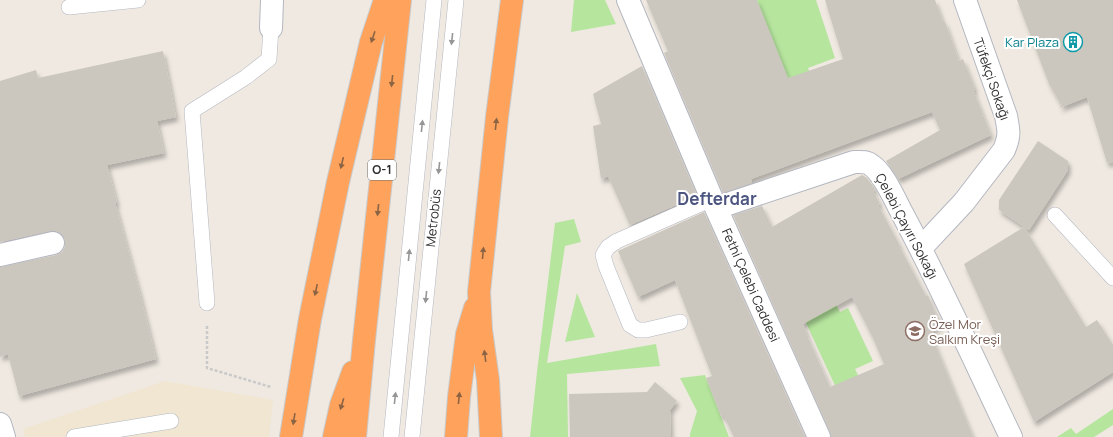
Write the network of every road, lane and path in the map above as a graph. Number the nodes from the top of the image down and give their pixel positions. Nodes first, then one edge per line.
1 (138, 0) edge
2 (272, 0) edge
3 (386, 0) edge
4 (400, 0) edge
5 (434, 0) edge
6 (456, 0) edge
7 (512, 0) edge
8 (628, 0) edge
9 (965, 0) edge
10 (70, 7) dead end
11 (271, 28) joint
12 (714, 203) junction
13 (1055, 215) dead end
14 (53, 243) dead end
15 (921, 248) junction
16 (0, 255) edge
17 (1113, 278) edge
18 (479, 292) junction
19 (207, 303) joint
20 (680, 322) dead end
21 (364, 340) junction
22 (272, 387) dead end
23 (171, 421) dead end
24 (0, 424) edge
25 (4, 437) edge
26 (74, 437) edge
27 (291, 437) edge
28 (334, 437) edge
29 (355, 437) edge
30 (391, 437) edge
31 (412, 437) edge
32 (456, 437) edge
33 (491, 437) edge
34 (819, 437) edge
35 (1011, 437) edge

1 - 10 lane
2 - 11 street
3 -> 27 highway
4 -> 21 highway, O-1
30 -> 5 lane, Metrobüs
6 -> 31 lane, Metrobüs
18 -> 7 highway
8 - 12 street, Fethi Çelebi Caddesi
9 - 15 street, Tüfekçi Sokağı
11 - 19 lane
12 - 15 street, Çelebi Çayırı Sokağı
12 - 20 lane
12 - 34 street, Fethi Çelebi Caddesi
13 - 17 lane
14 - 16 street
15 - 35 street, Çelebi Çayırı Sokağı
32 -> 18 highway
33 -> 18 highway
19 - 22 path
21 -> 28 highway
21 - 29 highway, O-1
23 - 26 lane
24 - 25 street

